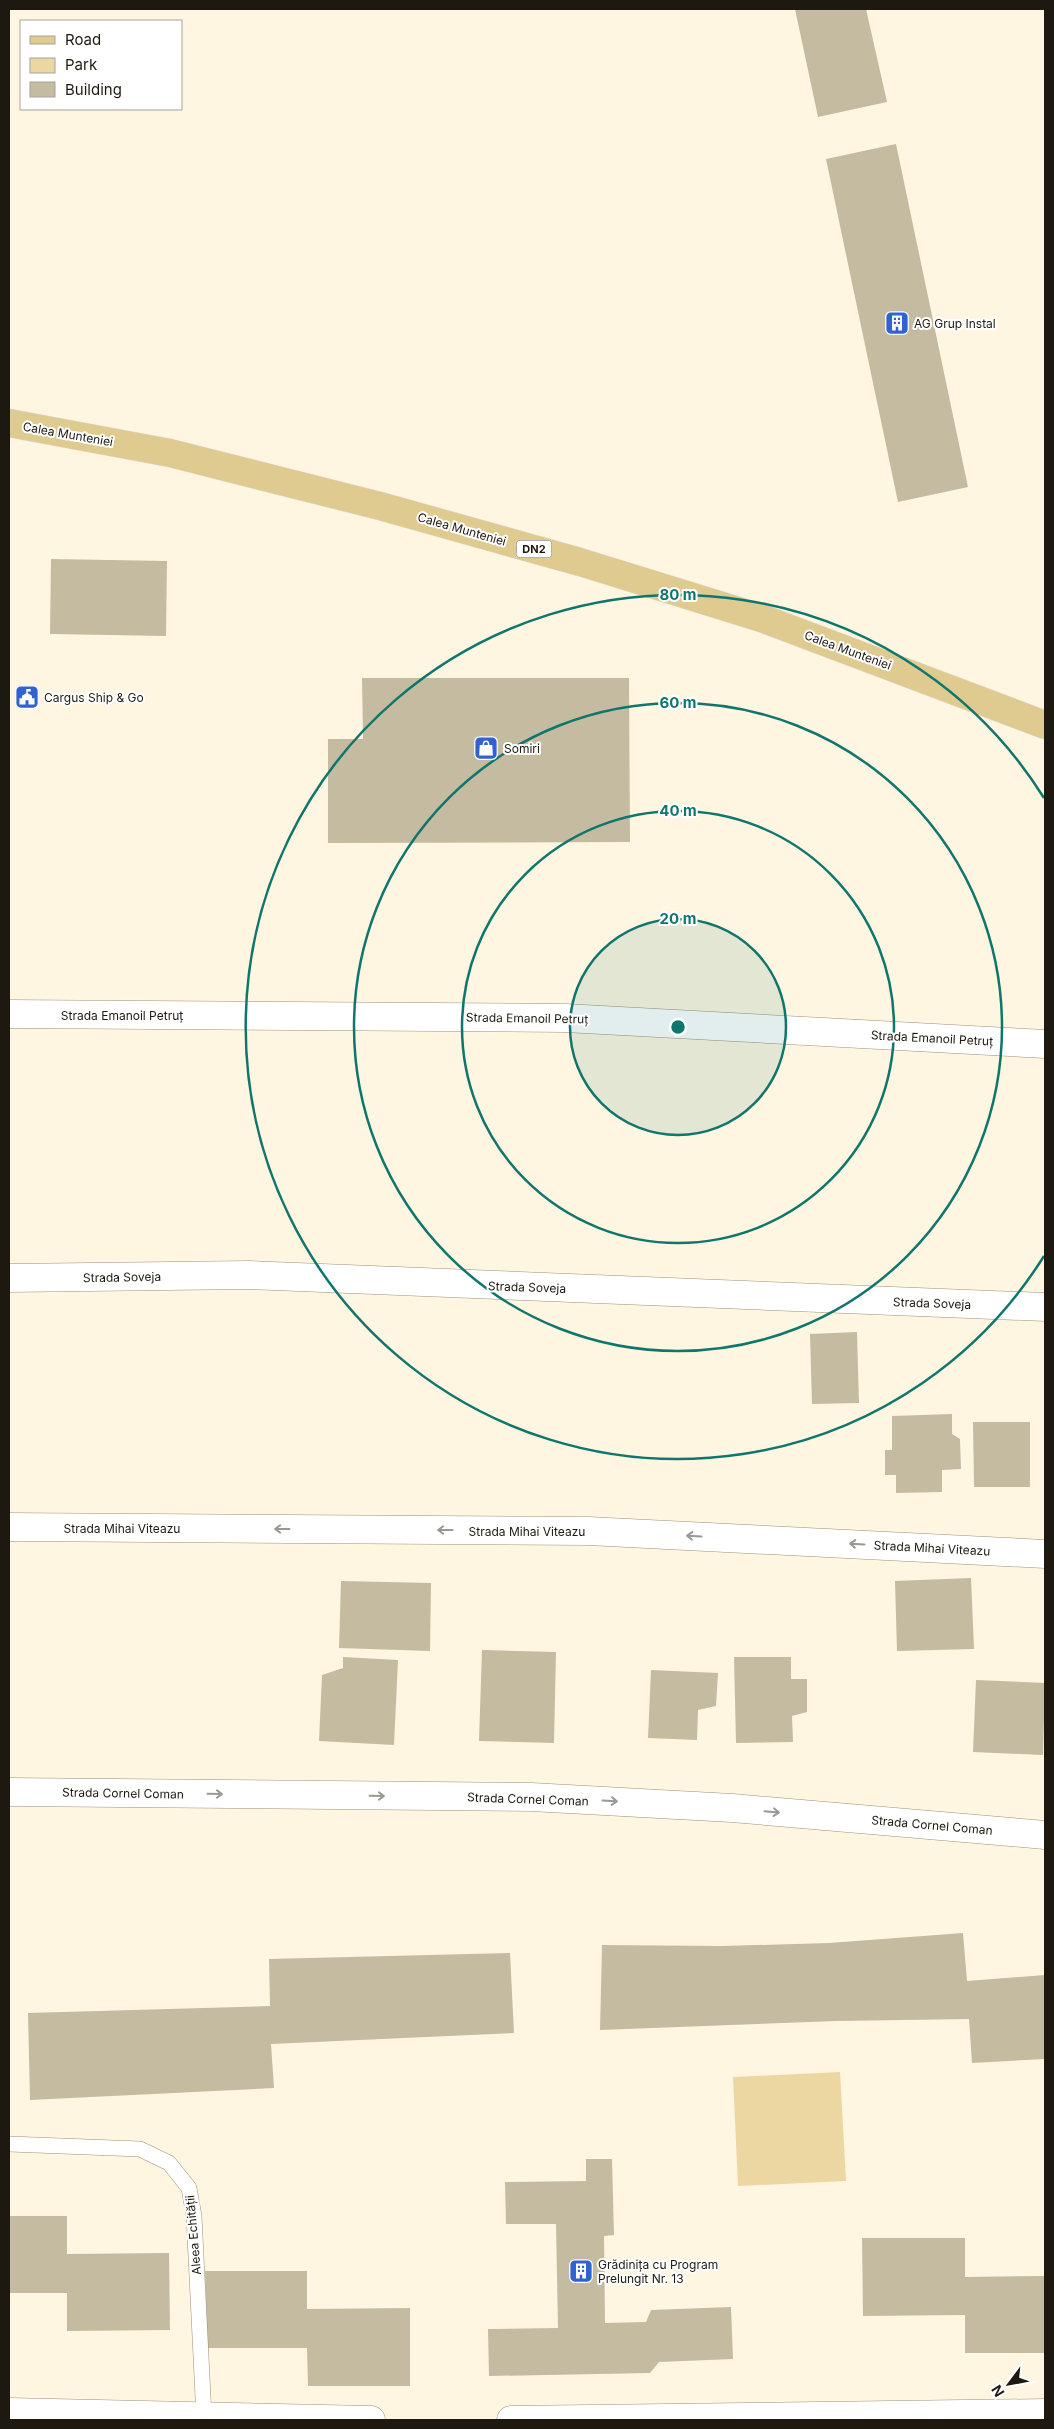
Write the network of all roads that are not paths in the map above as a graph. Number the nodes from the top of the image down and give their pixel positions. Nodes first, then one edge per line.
1 (9, 423) edge
2 (1045, 725) edge
3 (9, 1014) edge
4 (1045, 1044) edge
5 (9, 1278) edge
6 (1045, 1307) edge
7 (9, 1527) edge
8 (1045, 1554) edge
9 (9, 1792) edge
10 (1045, 1835) edge
11 (9, 2144) edge
12 (9, 2412) edge
13 (1045, 2413) edge
14 (204, 2418) junction
15 (371, 2420) edge
16 (511, 2420) edge

1 - 2 main road, Calea Munteniei / DN2
3 - 4 street, Strada Emanoil Petruț
5 - 6 street, Strada Soveja
8 -> 7 street, Strada Mihai Viteazu
9 -> 10 street, Strada Cornel Coman
11 - 14 lane, Aleea Echității
12 - 14 street
13 - 16 street
14 - 15 street

